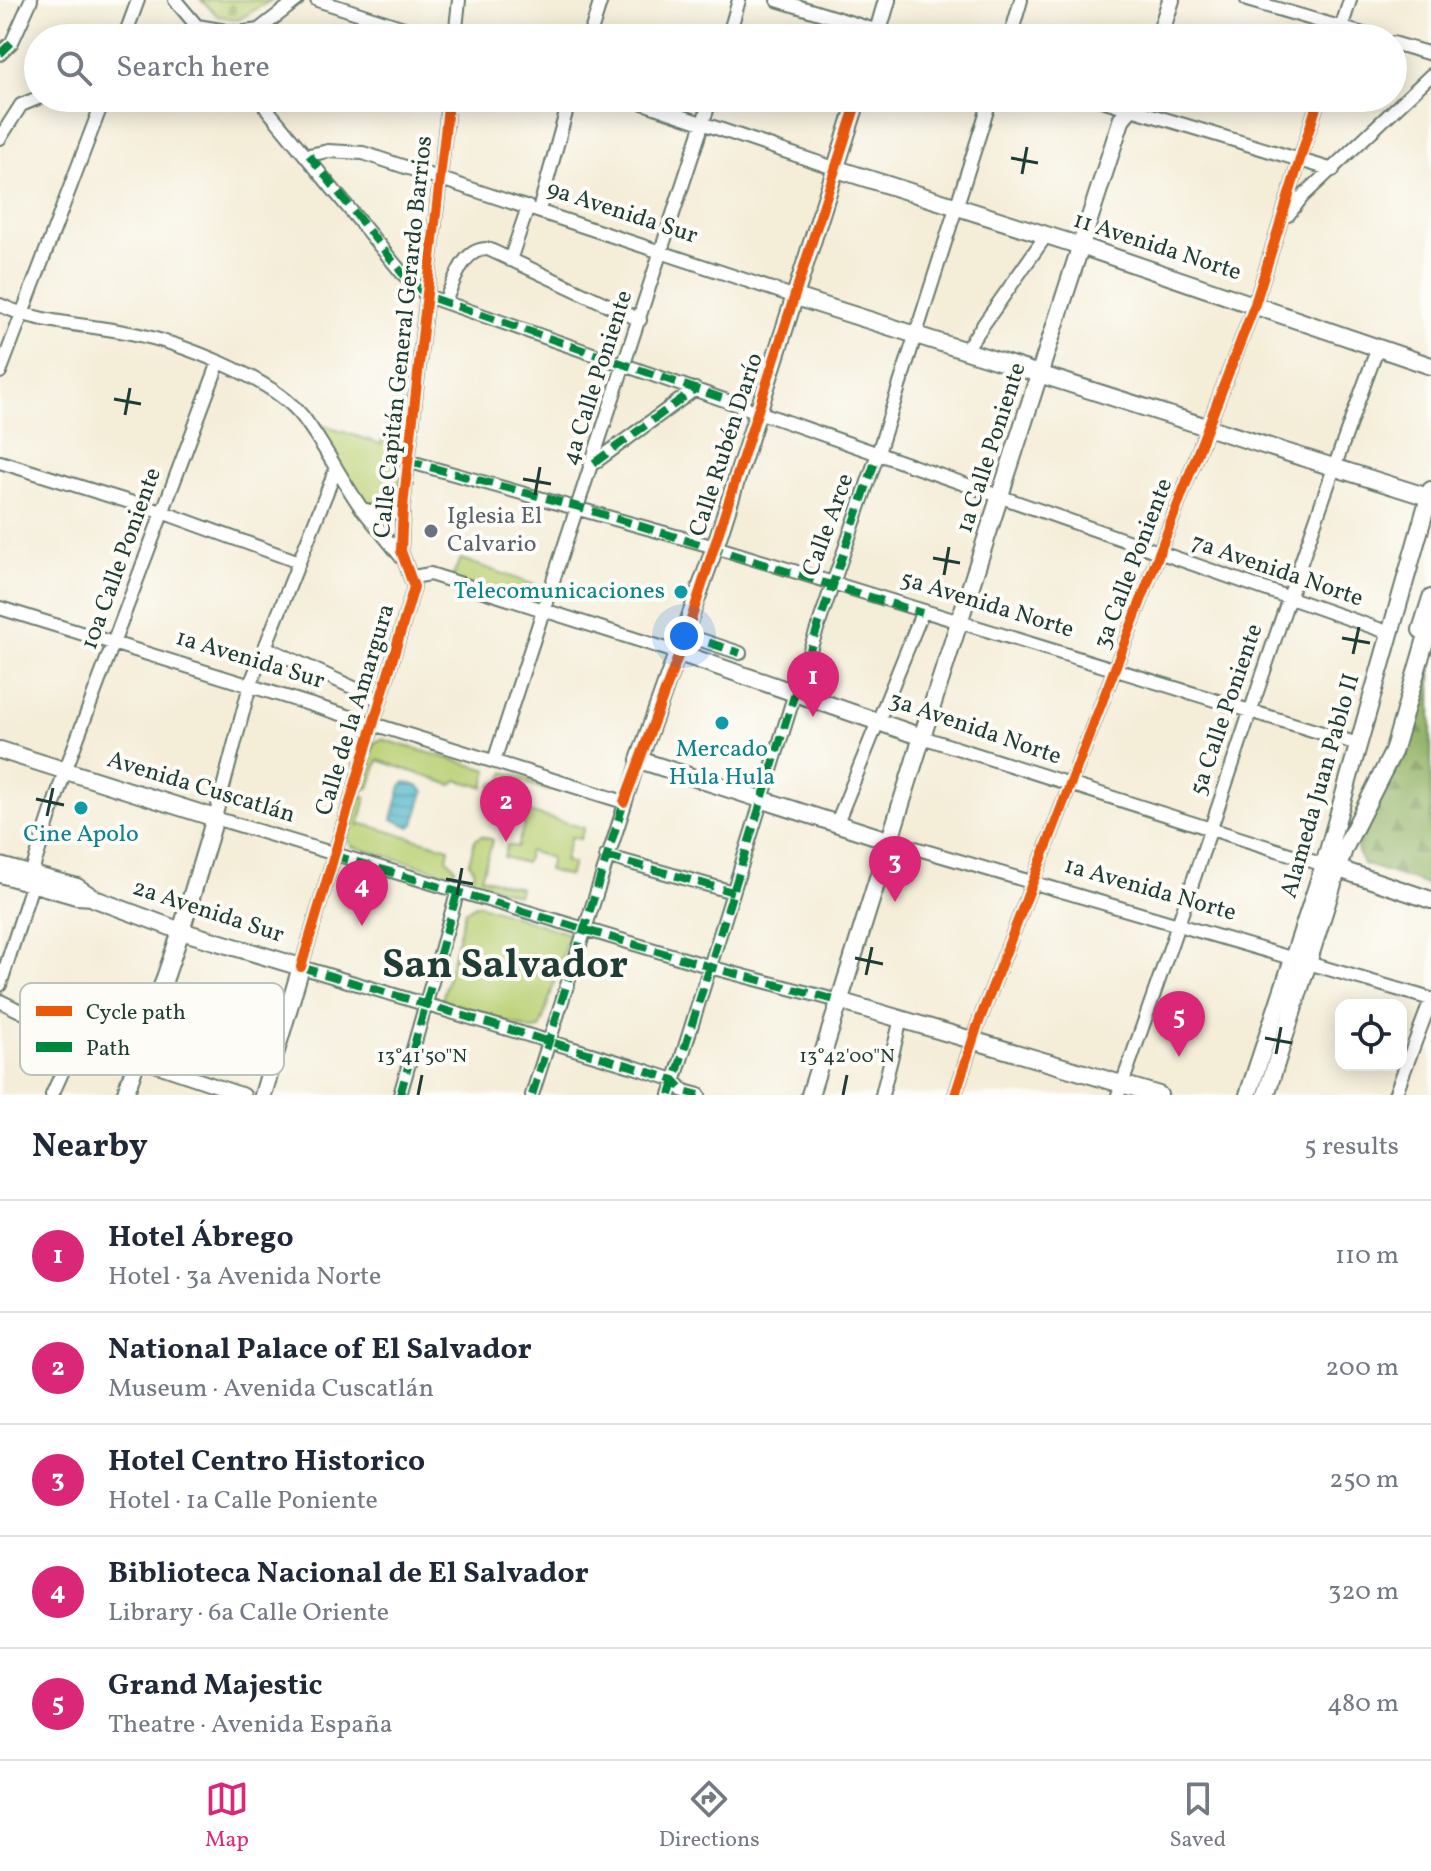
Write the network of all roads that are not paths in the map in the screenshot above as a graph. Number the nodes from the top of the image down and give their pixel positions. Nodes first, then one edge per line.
1 (31, 0) edge
2 (138, 0) edge
3 (175, 0) edge
4 (297, 0) edge
5 (317, 0) edge
6 (459, 0) edge
7 (601, 0) edge
8 (739, 0) edge
9 (777, 0) edge
10 (887, 0) edge
11 (1021, 0) edge
12 (1171, 0) edge
13 (1247, 0) edge
14 (1350, 0) edge
15 (1276, 4) edge
16 (129, 24) edge
17 (195, 24) edge
18 (267, 24) edge
19 (392, 24) edge
20 (456, 24) edge
21 (593, 24) edge
22 (732, 24) edge
23 (846, 24) edge
24 (880, 24) edge
25 (1014, 24) edge
26 (1163, 24) edge
27 (1320, 24) edge
28 (1343, 24) edge
29 (6, 40) edge
30 (1407, 47) edge
31 (0, 54) edge
32 (1431, 54) edge
33 (1431, 75) edge
34 (1407, 98) edge
35 (24, 104) edge
36 (99, 112) edge
37 (271, 112) edge
38 (447, 112) edge
39 (565, 112) edge
40 (670, 112) edge
41 (707, 112) edge
42 (854, 112) edge
43 (987, 112) edge
44 (1128, 112) edge
45 (1159, 112) edge
46 (1315, 112) edge
47 (1393, 112) edge
48 (703, 123) junction
49 (0, 138) edge
50 (309, 155) junction
51 (1300, 161) junction
52 (837, 169) junction
53 (1333, 170) junction
54 (440, 180) junction
55 (958, 207) junction
56 (534, 208) junction
57 (1279, 229) junction
58 (1045, 237) junction
59 (1081, 246) junction
60 (662, 251) junction
61 (510, 260) junction
62 (427, 296) junction
63 (796, 297) junction
64 (445, 301) junction
65 (1255, 304) junction
66 (0, 305) edge
67 (22, 316) junction
68 (640, 320) junction
69 (917, 337) junction
70 (1377, 350) junction
71 (964, 352) junction
72 (219, 362) junction
73 (625, 366) junction
74 (1431, 366) edge
75 (0, 372) edge
76 (1041, 375) junction
77 (695, 389) junction
78 (759, 411) junction
79 (1209, 425) junction
80 (877, 456) junction
81 (407, 461) junction
82 (0, 462) edge
83 (594, 463) junction
84 (1334, 466) junction
85 (336, 469) junction
86 (1430, 495) edge
87 (1001, 498) junction
88 (403, 507) junction
89 (579, 507) junction
90 (362, 509) junction
91 (162, 512) junction
92 (1431, 521) edge
93 (715, 547) junction
94 (1160, 553) junction
95 (402, 558) junction
96 (299, 562) junction
97 (413, 577) junction
98 (832, 582) junction
99 (1431, 598) edge
100 (1287, 599) junction
101 (0, 608) edge
102 (543, 611) junction
103 (922, 613) junction
104 (1431, 621) edge
105 (960, 623) junction
106 (1390, 633) junction
107 (686, 635) junction
108 (116, 644) junction
109 (265, 647) junction
110 (679, 653) junction
111 (740, 653) dead end
112 (1115, 669) junction
113 (250, 685) junction
114 (795, 693) junction
115 (380, 700) junction
116 (1250, 712) junction
117 (876, 721) junction
118 (372, 724) junction
119 (922, 737) junction
120 (1358, 744) junction
121 (0, 750) edge
122 (639, 760) junction
123 (494, 761) junction
124 (65, 771) junction
125 (1070, 786) junction
126 (763, 801) junction
127 (624, 802) junction
128 (215, 818) junction
129 (836, 825) junction
130 (1342, 827) junction
131 (1209, 831) junction
132 (891, 841) junction
133 (333, 855) junction
134 (606, 856) junction
135 (0, 859) edge
136 (0, 866) edge
137 (1331, 867) junction
138 (0, 876) edge
139 (32, 876) junction
140 (1033, 881) junction
141 (458, 890) junction
142 (733, 892) junction
143 (1431, 900) edge
144 (1180, 923) junction
145 (586, 928) junction
146 (181, 931) junction
147 (1302, 962) junction
148 (710, 966) junction
149 (301, 967) junction
150 (163, 983) edge
151 (0, 985) edge
152 (1431, 999) edge
153 (0, 1001) edge
154 (839, 1001) junction
155 (426, 1003) junction
156 (20, 1011) edge
157 (901, 1019) junction
158 (284, 1024) edge
159 (972, 1040) junction
160 (547, 1041) junction
161 (61, 1075) edge
162 (131, 1075) edge
163 (180, 1075) edge
164 (269, 1075) edge
165 (674, 1080) junction
166 (1120, 1090) edge
167 (52, 1095) edge
168 (125, 1095) edge
169 (244, 1095) edge
170 (263, 1095) edge
171 (400, 1095) edge
172 (532, 1095) edge
173 (670, 1095) edge
174 (699, 1095) edge
175 (810, 1095) edge
176 (882, 1095) edge
177 (955, 1095) edge
178 (1159, 1095) edge
179 (1248, 1095) edge
180 (1257, 1095) edge
181 (1266, 1095) edge
182 (1395, 1095) edge

1 - 29 street
2 - 16 street
3 - 17 street
4 - 18 street
5 - 19 street
6 - 20 street
7 - 21 street
8 - 22 street
9 - 23 street
10 - 24 main road
11 - 25 street
12 - 26 main road
13 - 15 street
14 - 28 street
15 - 27 street
29 - 31 street
30 - 32 street
33 - 34 street
35 - 49 street
36 - 67 street
37 - 50 street
38 - 54 street, Calle Capitán General Gerardo Barrios
39 - 56 street
40 - 48 street
41 - 48 street, 4a Calle Poniente
42 - 52 main road, Calle Rubén Darío
43 - 55 street, Calle Arce
44 - 59 main road, 1a Calle Poniente
45 - 51 street
46 - 51 street, 3a Calle Poniente
47 - 53 street
48 - 52 street
48 - 60 street, 4a Calle Poniente
50 - 54 street, 9a Avenida Sur
50 - 62 street
51 - 53 street
51 - 57 street, 3a Calle Poniente
52 - 55 main road, 11 Avenida Norte
52 - 63 main road, Calle Rubén Darío
53 - 57 street
54 - 56 street, 9a Avenida Sur
54 - 62 street, Calle Capitán General Gerardo Barrios
55 - 58 main road, 11 Avenida Norte
55 - 69 street, Calle Arce
56 - 60 street, 9a Avenida Sur
56 - 61 street
57 - 65 street, 3a Calle Poniente
58 - 59 main road, 11 Avenida Norte
58 - 71 street
59 - 65 main road, 11 Avenida Norte
59 - 76 main road, 1a Calle Poniente
60 - 63 street, 9a Avenida Sur
60 - 68 street, 4a Calle Poniente
61 - 64 street
61 - 68 street
62 - 64 street, 7a Avenida Norte
62 - 81 street, Calle Capitán General Gerardo Barrios
63 - 69 main road, 9a Avenida Sur
63 - 78 main road, Calle Rubén Darío
64 - 73 street, 7a Avenida Norte
65 - 70 main road, 11 Avenida Norte
65 - 79 street, 3a Calle Poniente
66 - 67 street
67 - 72 street
67 - 75 street
68 - 73 street, 4a Calle Poniente
69 - 71 main road, 9a Avenida Sur
69 - 80 street, Calle Arce
70 - 74 main road, 11 Avenida Norte
70 - 84 street, 5a Calle Poniente
71 - 76 main road, 9a Avenida Sur
72 - 85 street
72 - 91 street, 10a Calle Poniente
73 - 77 street, 7a Avenida Norte
73 - 83 street, 4a Calle Poniente
76 - 79 main road, 9a Avenida Sur
76 - 87 main road, 1a Calle Poniente
77 - 78 street, 7a Avenida Norte
77 - 83 street
78 - 80 street, 7a Avenida Norte
78 - 93 main road, Calle Rubén Darío
79 - 84 main road, 9a Avenida Sur
79 - 94 street, 3a Calle Poniente
80 - 87 street, 7a Avenida Norte
80 - 98 street, Calle Arce
81 - 88 street, Calle Capitán General Gerardo Barrios
81 - 89 street, 5a Avenida Norte
82 - 91 street
83 - 89 street, 4a Calle Poniente
84 - 86 main road, 9a Avenida Sur
84 - 100 street, 5a Calle Poniente
85 - 90 street
85 - 96 street
86 - 106 main road, Alameda Juan Pablo II
87 - 94 street, 7a Avenida Norte
87 - 105 main road, 1a Calle Poniente
88 - 90 street
88 - 95 street, Calle Capitán General Gerardo Barrios
89 - 93 street, 5a Avenida Norte
89 - 102 street, 4a Calle Poniente
90 - 95 street
91 - 96 street
91 - 108 street, 10a Calle Poniente
92 - 130 main road
93 - 98 street, 5a Avenida Norte
93 - 107 main road, Calle Rubén Darío
94 - 100 street, 7a Avenida Norte
94 - 112 street, 3a Calle Poniente
95 - 97 street, Calle Capitán General Gerardo Barrios
96 - 109 street
97 - 102 street
97 - 115 street, Calle de la Amargura
98 - 103 street, 5a Avenida Norte
98 - 114 street, Calle Arce
99 - 130 main road
100 - 106 street, 7a Avenida Norte
100 - 116 street, 5a Calle Poniente
101 - 108 street, 1a Avenida Sur
102 - 110 street
102 - 123 street, 4a Calle Poniente
103 - 105 street, 5a Avenida Norte
103 - 117 street
104 - 137 main road, Alameda Juan Pablo II
105 - 112 street, 5a Avenida Norte
105 - 119 main road, 1a Calle Poniente
106 - 120 main road, Alameda Juan Pablo II
107 - 110 main road, Calle Rubén Darío
107 - 111 street
108 - 113 street, 1a Avenida Sur
108 - 124 street, 10a Calle Poniente
109 - 113 street
109 - 115 street
110 - 114 main road, 3a Avenida Norte
110 - 122 main road, Calle Rubén Darío
112 - 116 street, 5a Avenida Norte
112 - 125 street, 3a Calle Poniente
113 - 118 street, 1a Avenida Sur
113 - 128 street
114 - 117 main road, 3a Avenida Norte
114 - 126 street, Calle Arce
115 - 118 street, Calle de la Amargura
116 - 120 street, 5a Avenida Norte
116 - 131 street, 5a Calle Poniente
117 - 119 main road, 3a Avenida Norte
117 - 129 street
118 - 123 street, 1a Avenida Sur
118 - 133 street, Calle de la Amargura
119 - 125 street, 3a Avenida Norte
119 - 132 main road, 1a Calle Poniente
120 - 137 main road, Alameda Juan Pablo II
121 - 124 main road, Avenida Cuscatlán
122 - 126 main road
122 - 127 street, Calle Rubén Darío
123 - 127 street, 1a Avenida Sur
124 - 128 main road, Avenida Cuscatlán
124 - 139 street, 10a Calle Poniente
125 - 131 street, 3a Avenida Norte
125 - 140 street, 3a Calle Poniente
126 - 129 main road, 1a Avenida Norte
126 - 142 street, Calle Arce
127 - 134 street, Calle Rubén Darío
128 - 133 street, Avenida Cuscatlán
128 - 146 main road
129 - 132 main road, 1a Avenida Norte
130 - 137 main road
131 - 137 street, 3a Avenida Norte
131 - 144 street, 5a Calle Poniente
132 - 140 street, 1a Avenida Norte
132 - 154 main road, 1a Calle Poniente
133 - 141 street, Avenida Cuscatlán
133 - 149 street, Calle de la Amargura
134 - 142 street
134 - 145 street, Calle Rubén Darío
135 - 139 street, 2a Avenida Sur
136 - 139 main road, 2a Avenida Sur
137 - 143 main road
137 - 147 main road, Alameda Juan Pablo II
138 - 139 street, 2a Avenida Sur
139 - 146 main road, 2a Avenida Sur
139 - 151 street, 10a Calle Poniente
140 - 144 street, 1a Avenida Norte
140 - 159 street, 3a Calle Poniente
141 - 145 street, Avenida Cuscatlán
141 - 155 street
142 - 148 street, Calle Arce
144 - 147 street, 1a Avenida Norte
144 - 166 street, 5a Calle Poniente
145 - 148 street, Avenida Cuscatlán
145 - 160 street, Calle Rubén Darío
146 - 149 main road, 2a Avenida Sur
146 - 150 main road
147 - 152 street, 1a Avenida Norte
147 - 179 main road, Alameda Juan Pablo II
147 - 180 main road
147 - 181 main road, Alameda Juan Pablo II
148 - 154 street, Avenida Cuscatlán
148 - 165 street, Calle Arce
149 - 155 street, 2a Avenida Sur
149 - 158 main road
152 - 182 street
153 - 156 street
154 - 157 main road
154 - 175 main road, 1a Calle Poniente
155 - 160 street, 2a Avenida Sur
155 - 171 street
157 - 159 main road
157 - 176 street
159 - 166 main road
159 - 177 street, 3a Calle Poniente
160 - 165 street, 2a Avenida Sur
160 - 172 street, Calle Rubén Darío
161 - 167 street
162 - 168 main road
163 - 169 street
164 - 170 main road
165 - 173 street, Calle Arce
165 - 174 street, 2a Avenida Sur
166 - 178 main road

